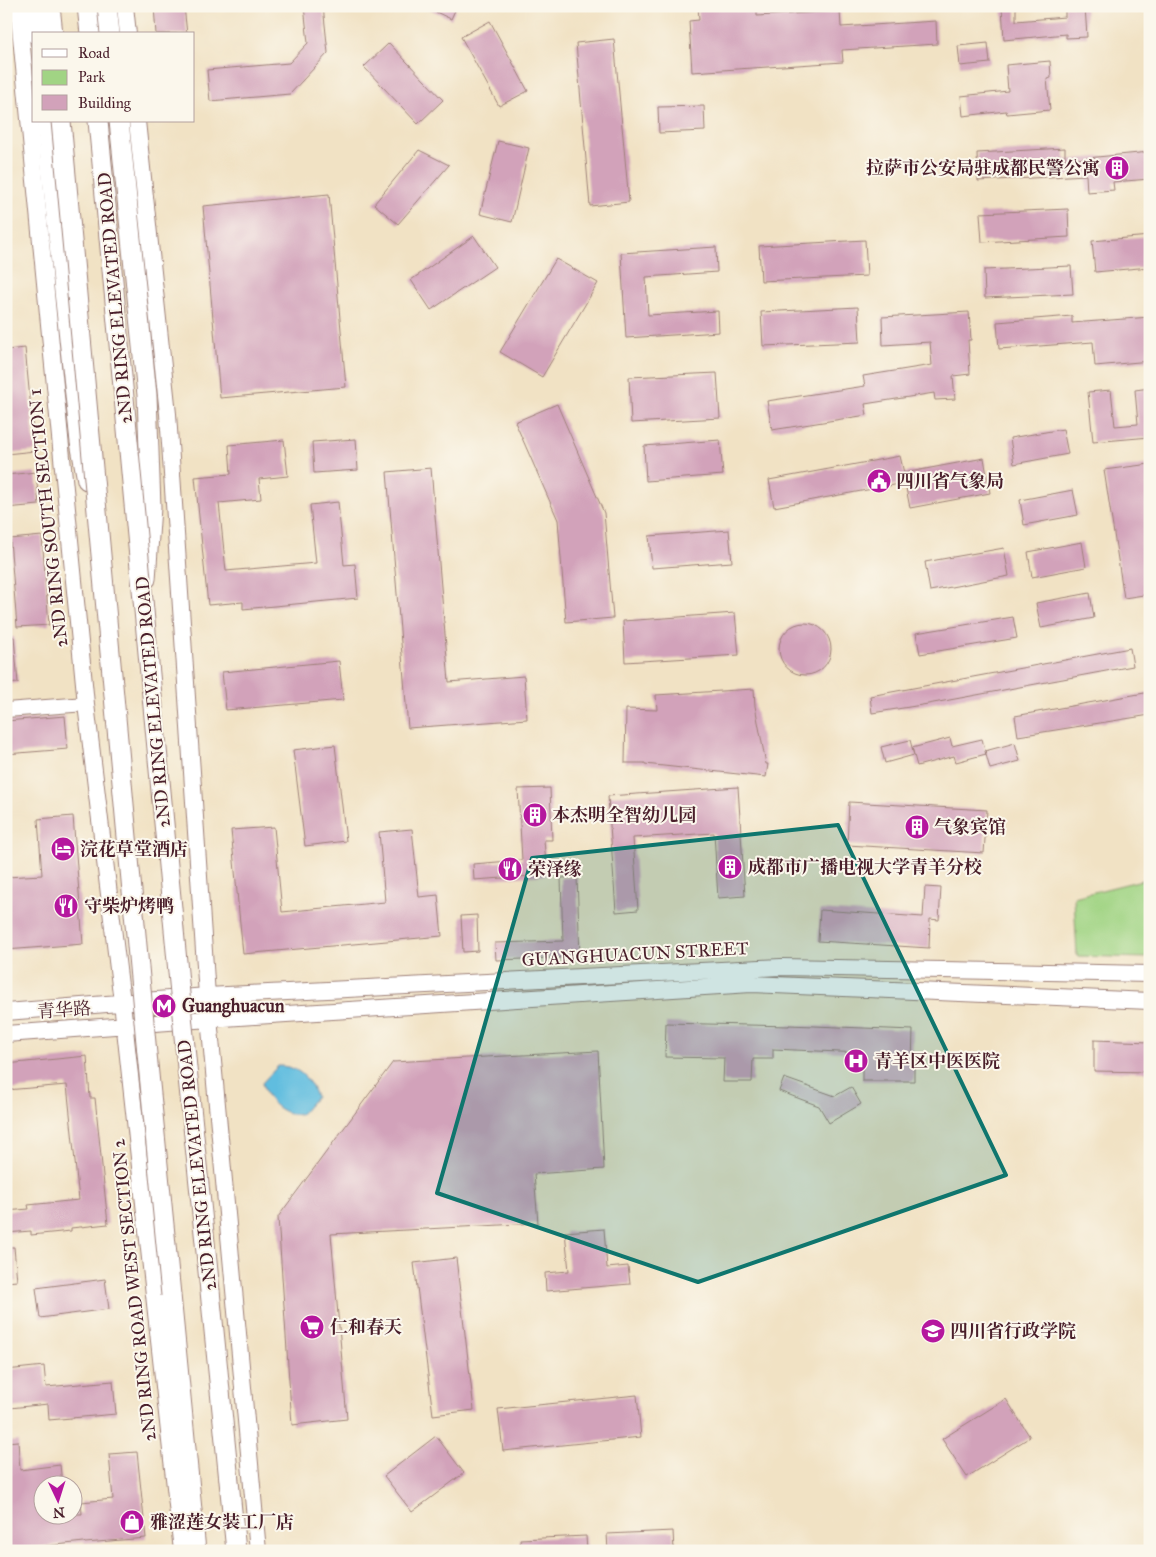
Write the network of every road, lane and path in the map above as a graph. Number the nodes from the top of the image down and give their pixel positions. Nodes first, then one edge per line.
1 (18, 6) edge
2 (34, 6) edge
3 (50, 6) edge
4 (87, 6) edge
5 (107, 6) edge
6 (125, 6) edge
7 (36, 32) edge
8 (53, 32) edge
9 (90, 32) edge
10 (110, 32) edge
11 (128, 32) edge
12 (46, 122) edge
13 (61, 122) edge
14 (98, 122) edge
15 (119, 122) edge
16 (137, 122) edge
17 (104, 587) junction
18 (144, 605) junction
19 (86, 704) junction
20 (6, 710) edge
21 (1150, 974) edge
22 (207, 996) junction
23 (1150, 1001) edge
24 (122, 1002) junction
25 (6, 1012) edge
26 (209, 1019) junction
27 (125, 1026) junction
28 (6, 1034) edge
29 (182, 1551) edge
30 (196, 1551) edge
31 (236, 1551) edge
32 (258, 1551) edge

1 - 19 main road, 2ND RING SOUTH SECTION 1
2 - 7 highway
3 - 8 highway
4 - 9 highway
5 - 10 highway
6 - 11 main road
12 - 17 highway, bridge
13 - 17 highway, 2ND RING ELEVATED ROAD, bridge
14 - 18 highway, 2ND RING ELEVATED ROAD, bridge
15 - 18 highway, bridge
16 - 22 main road
17 - 30 highway, 2ND RING ELEVATED ROAD, bridge
18 - 31 highway, 2ND RING ELEVATED ROAD, bridge
19 - 20 street
19 - 24 main road, 2ND RING SOUTH SECTION 1
21 - 22 main road, GUANGHUACUN STREET
22 - 24 main road, GUANGHUACUN STREET
22 - 26 main road
23 - 26 main road, GUANGHUACUN STREET
24 - 25 main road, 青华路
24 - 27 main road, 2ND RING SOUTH SECTION 1
26 - 27 main road, GUANGHUACUN STREET
26 - 32 main road
27 - 28 main road, 青华路
27 - 29 main road, 2ND RING ROAD WEST SECTION 2

